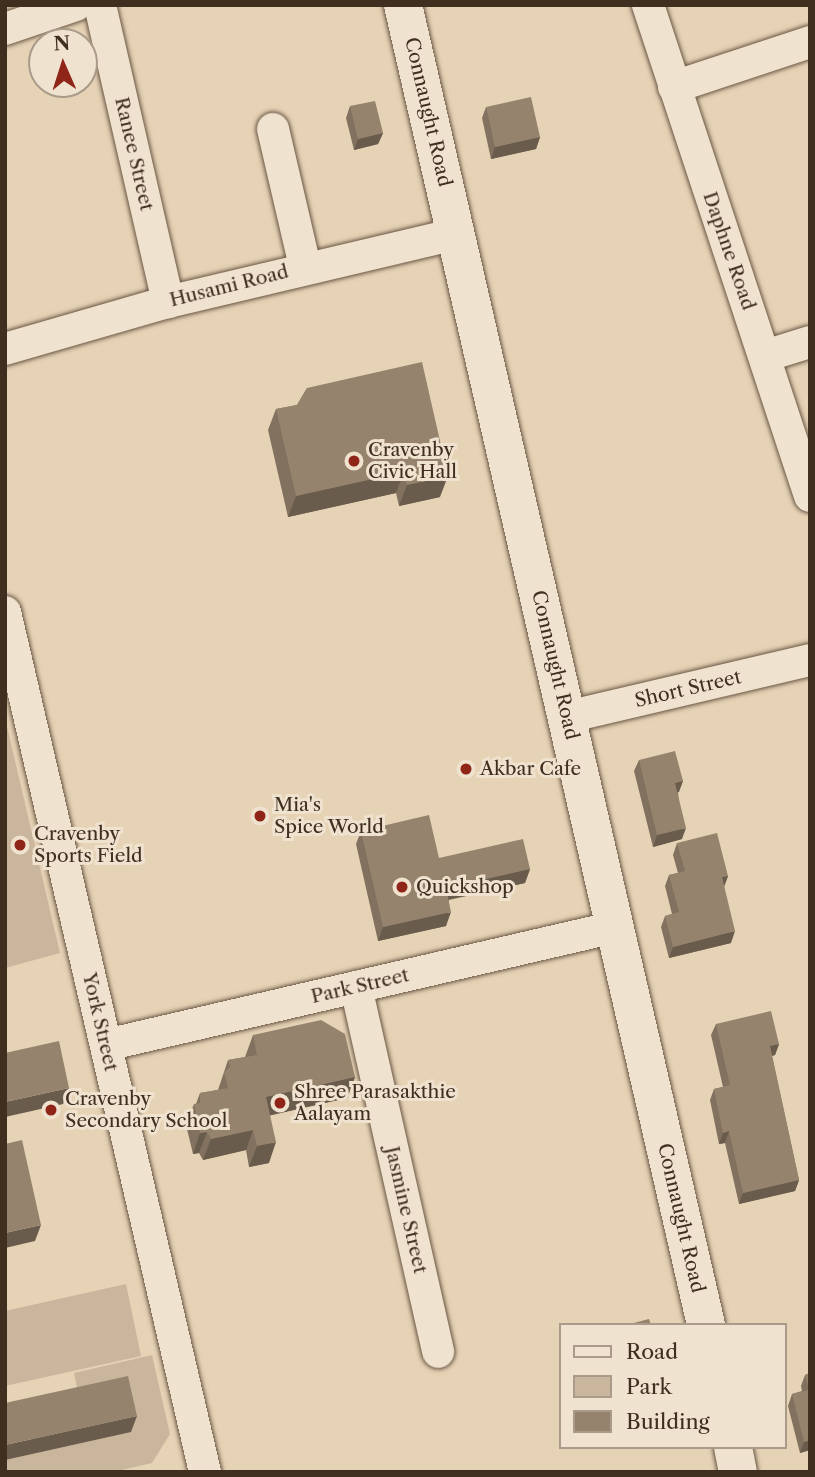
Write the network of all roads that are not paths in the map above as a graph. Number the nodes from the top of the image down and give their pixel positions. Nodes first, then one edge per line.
1 (76, 5) edge
2 (100, 5) edge
3 (403, 5) edge
4 (648, 5) edge
5 (5, 29) edge
6 (810, 42) edge
7 (674, 87) junction
8 (273, 129) dead end
9 (455, 234) junction
10 (305, 267) junction
11 (168, 302) junction
12 (810, 342) edge
13 (5, 349) edge
14 (765, 356) junction
15 (810, 496) edge
16 (5, 612) edge
17 (810, 660) edge
18 (567, 717) junction
19 (615, 927) junction
20 (355, 987) junction
21 (106, 1045) junction
22 (706, 1323) edge
23 (438, 1352) dead end
24 (733, 1449) edge
25 (205, 1472) edge
26 (738, 1472) edge

1 - 5 street
2 - 11 street, Ranee Street
3 - 9 street, Connaught Road
4 - 7 street, Daphne Road
6 - 7 street
7 - 14 street, Daphne Road
8 - 10 street
9 - 10 street, Husami Road
9 - 18 street, Connaught Road
10 - 11 street, Husami Road
11 - 13 street, Husami Road
12 - 14 street
14 - 15 street, Daphne Road
16 - 21 street, York Street
17 - 18 street, Short Street
18 - 19 street, Connaught Road
19 - 20 street, Park Street
19 - 22 street, Connaught Road
20 - 21 street, Park Street
20 - 23 street, Jasmine Street
21 - 25 street, York Street
24 - 26 street

